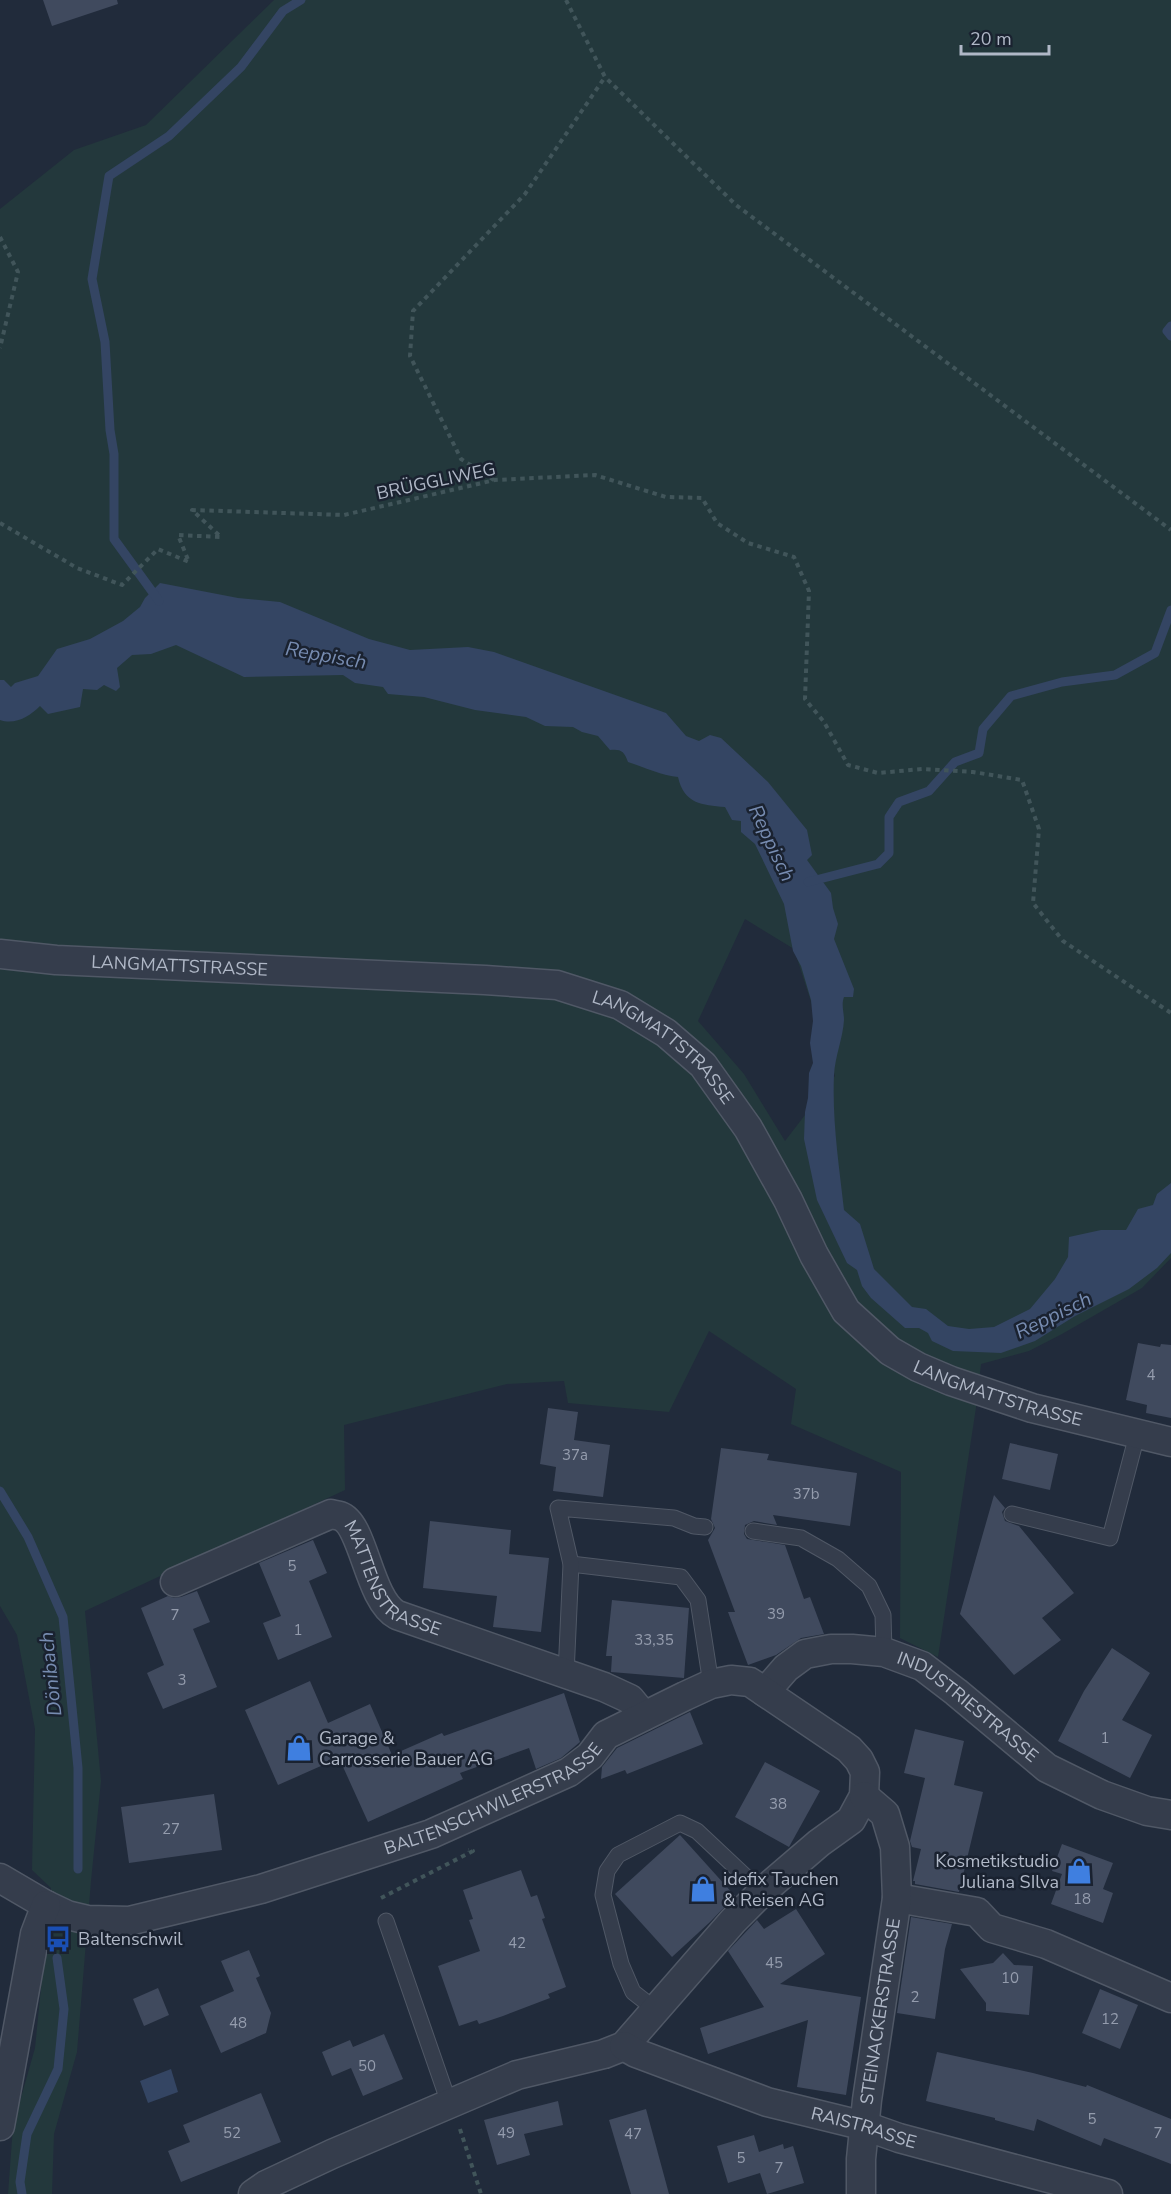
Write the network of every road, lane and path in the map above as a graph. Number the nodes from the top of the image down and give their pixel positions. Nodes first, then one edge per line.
1 (566, 0) edge
2 (605, 77) junction
3 (0, 237) edge
4 (0, 348) edge
5 (495, 480) junction
6 (0, 524) edge
7 (1171, 530) edge
8 (0, 954) edge
9 (1171, 1013) edge
10 (1137, 1435) junction
11 (1171, 1442) edge
12 (1012, 1514) dead end
13 (705, 1527) dead end
14 (753, 1531) dead end
15 (571, 1564) junction
16 (175, 1582) dead end
17 (884, 1652) junction
18 (566, 1674) junction
19 (711, 1684) junction
20 (765, 1692) junction
21 (644, 1716) junction
22 (864, 1796) junction
23 (1171, 1815) edge
24 (431, 1834) junction
25 (0, 1878) edge
26 (762, 1892) junction
27 (897, 1898) junction
28 (46, 1905) junction
29 (386, 1921) joint
30 (1171, 1998) edge
31 (656, 2010) junction
32 (624, 2046) junction
33 (449, 2103) junction
34 (0, 2126) edge
35 (865, 2126) junction
36 (462, 2137) dead end
37 (253, 2194) edge
38 (481, 2194) edge
39 (861, 2194) edge
40 (1108, 2194) edge

1 - 2 path
2 - 5 path
2 - 7 path
3 - 4 path
5 - 6 path, BRÜGGLIWEG
5 - 9 path, BRÜGGLIWEG
8 - 10 street, LANGMATTSTRASSE
10 - 11 street, LANGMATTSTRASSE
10 - 12 lane
13 - 15 lane
14 - 17 lane
15 - 18 lane
15 - 19 lane
16 - 18 street, MATTENSTRASSE
17 - 20 street, INDUSTRIESTRASSE
17 - 23 street, INDUSTRIESTRASSE
18 - 21 street, MATTENSTRASSE
19 - 20 street, BALTENSCHWILERSTRASSE
19 - 21 street, BALTENSCHWILERSTRASSE
20 - 22 street, BALTENSCHWILERSTRASSE
21 - 24 street, BALTENSCHWILERSTRASSE
22 - 26 street
22 - 27 street, STEINACKERSTRASSE
24 - 28 street, BALTENSCHWILERSTRASSE
24 - 29 path
25 - 28 street, BALTENSCHWILERSTRASSE
26 - 31 street
26 - 31 lane
27 - 30 street, STEINACKERSTRASSE
27 - 35 street, STEINACKERSTRASSE
28 - 34 street
29 - 33 lane
31 - 32 street
32 - 33 street
32 - 35 street, RAISTRASSE
33 - 37 street
35 - 39 street, STEINACKERSTRASSE
35 - 40 street, RAISTRASSE
36 - 38 path

